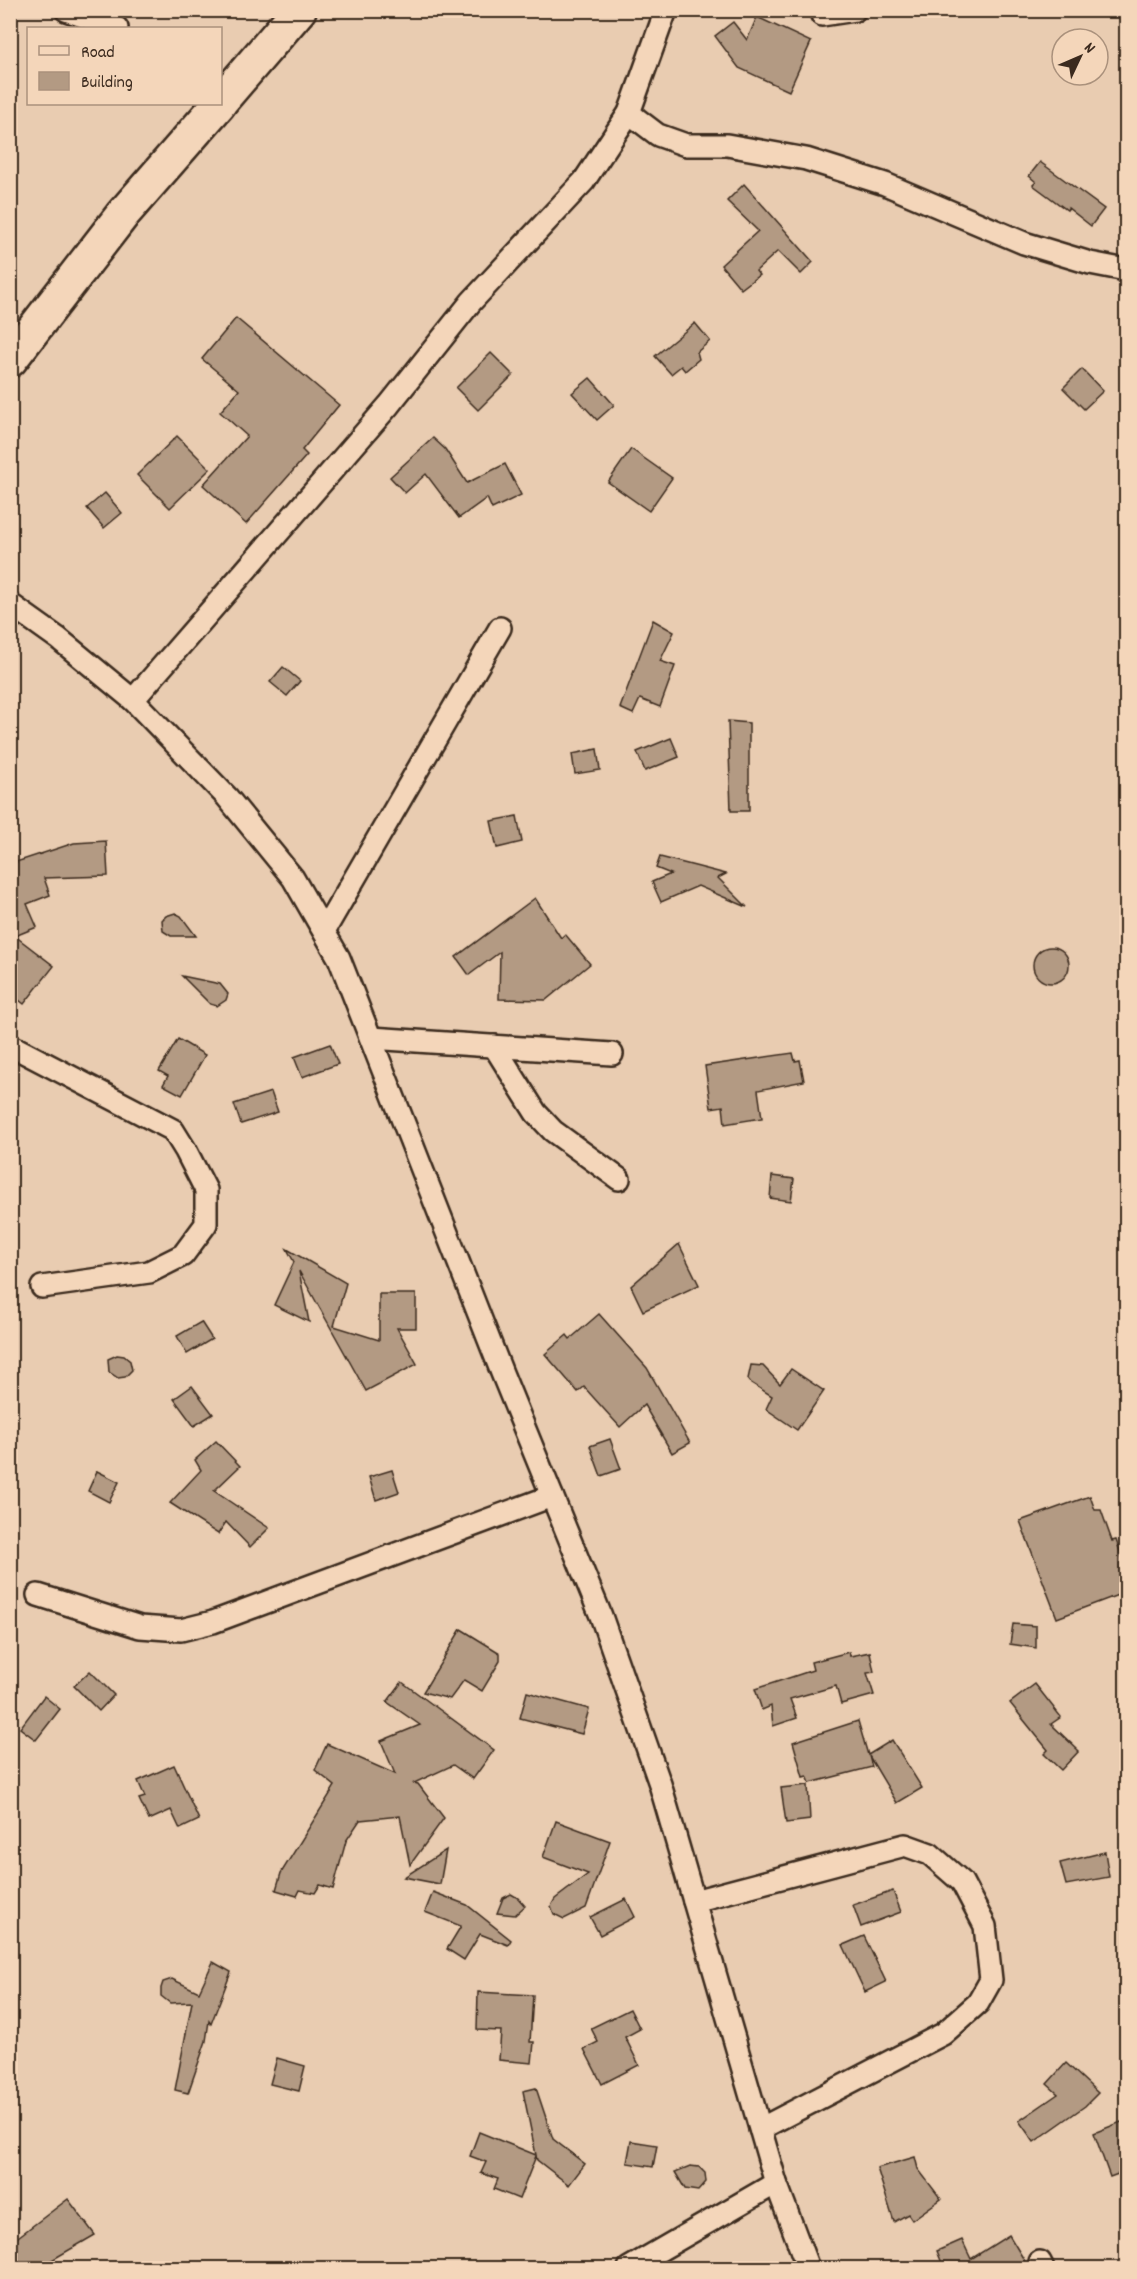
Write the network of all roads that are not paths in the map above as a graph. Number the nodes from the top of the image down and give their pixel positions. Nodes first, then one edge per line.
1 (66, 10) edge
2 (299, 10) edge
3 (666, 10) edge
4 (855, 10) edge
5 (822, 15) dead end
6 (114, 27) edge
7 (224, 91) edge
8 (213, 105) edge
9 (629, 113) junction
10 (1126, 270) edge
11 (13, 352) edge
12 (10, 604) edge
13 (500, 628) dead end
14 (133, 700) junction
15 (324, 932) junction
16 (371, 1038) junction
17 (10, 1045) edge
18 (494, 1046) junction
19 (612, 1054) dead end
20 (619, 1179) dead end
21 (42, 1287) dead end
22 (552, 1496) junction
23 (38, 1595) dead end
24 (694, 1901) junction
25 (760, 2129) junction
26 (776, 2182) junction
27 (629, 2268) edge
28 (808, 2268) edge

1 - 6 street
2 - 7 main road
3 - 9 street
4 - 5 street
8 - 11 main road
9 - 10 street
9 - 14 street
12 - 14 street
13 - 15 street
14 - 15 street
15 - 16 street
16 - 18 street
16 - 22 street
17 - 21 street
18 - 19 street
18 - 20 street
22 - 23 street
22 - 24 street
24 - 25 street
24 - 25 street
25 - 26 street
26 - 27 street
26 - 28 street

